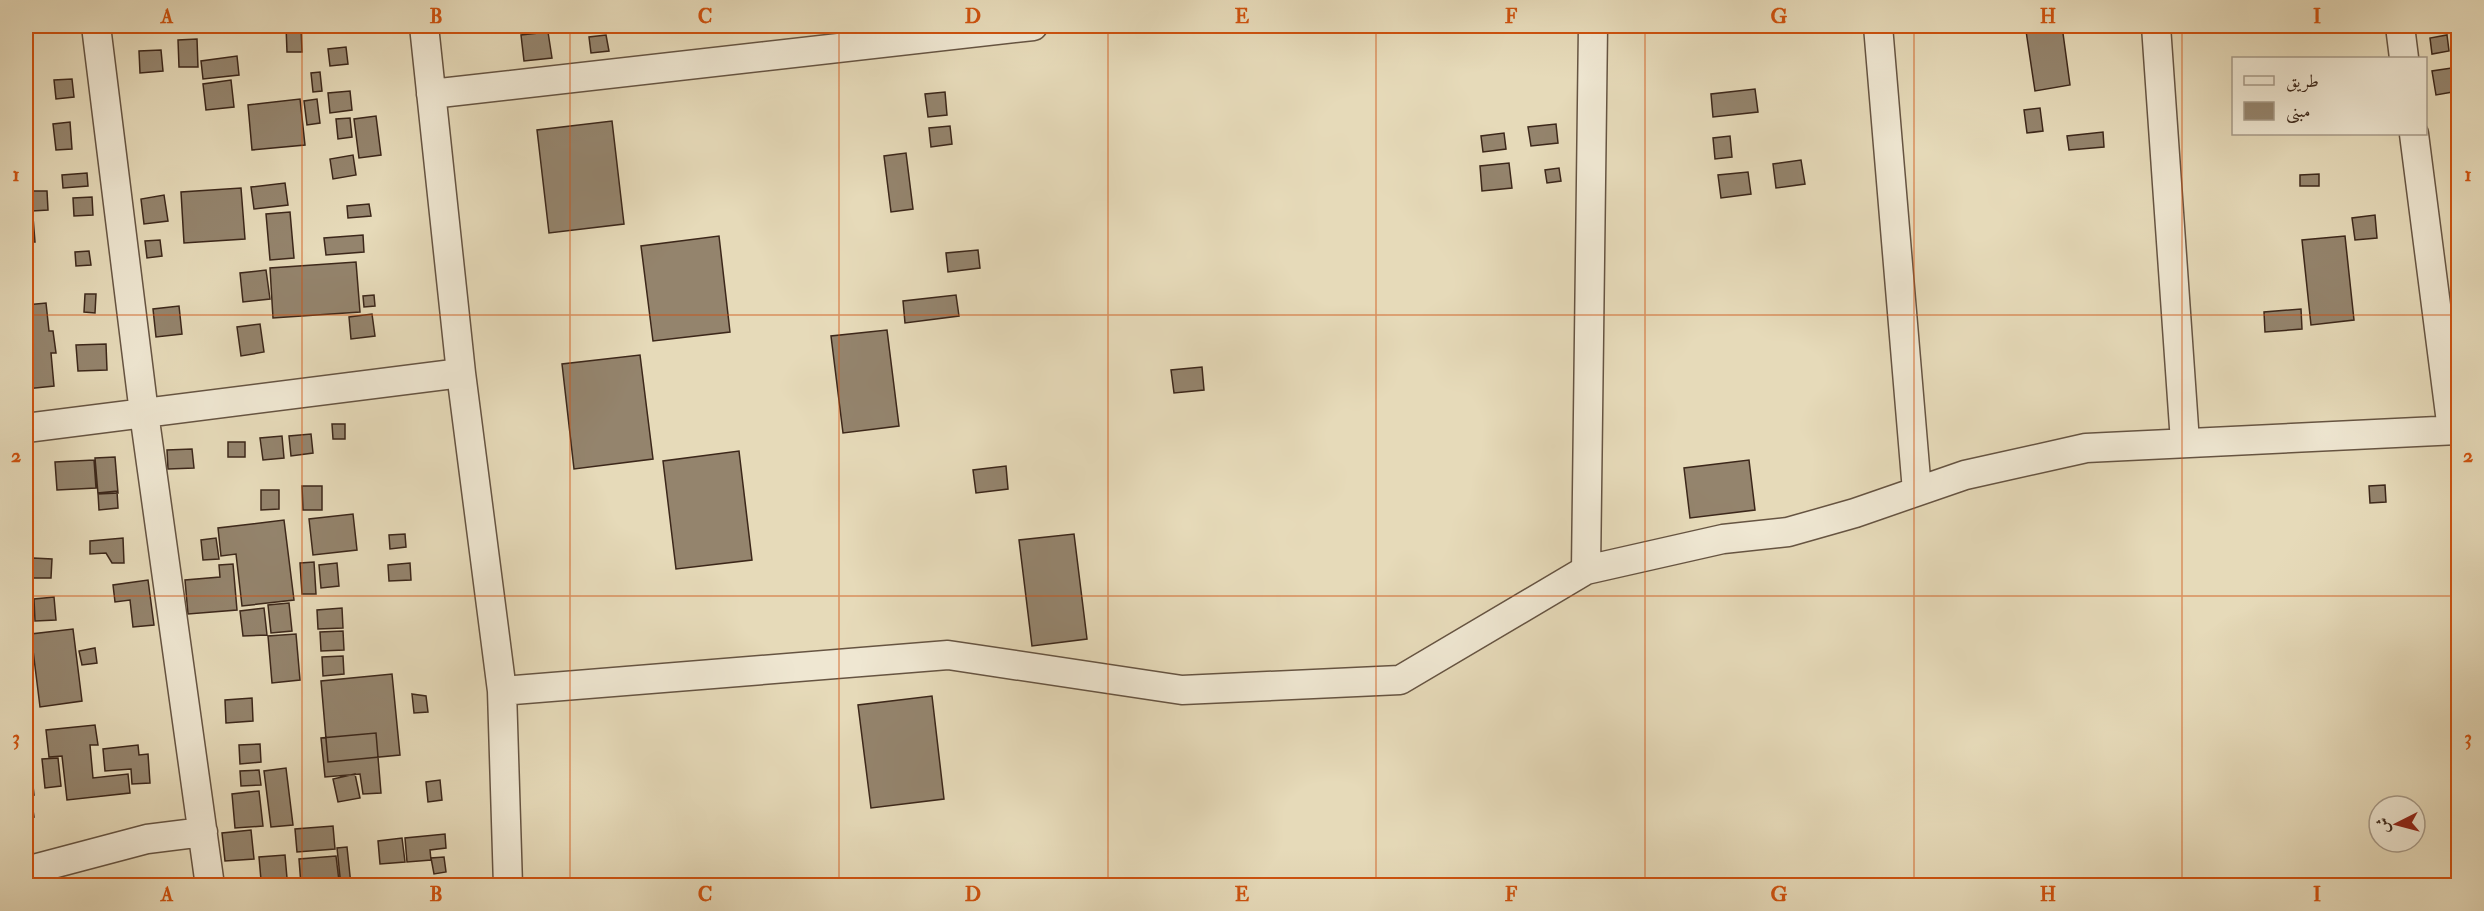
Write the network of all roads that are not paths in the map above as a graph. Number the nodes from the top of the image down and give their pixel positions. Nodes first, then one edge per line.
1 (96, 26) edge
2 (424, 26) edge
3 (1033, 26) edge
4 (1593, 26) edge
5 (1878, 26) edge
6 (2156, 26) edge
7 (2400, 26) edge
8 (2404, 57) edge
9 (431, 94) junction
10 (2414, 135) edge
11 (461, 374) junction
12 (144, 413) junction
13 (26, 428) edge
14 (2456, 430) edge
15 (2186, 442) junction
16 (1917, 492) junction
17 (1586, 570) junction
18 (502, 692) junction
19 (203, 832) junction
20 (26, 871) edge
21 (210, 885) edge
22 (508, 885) edge

1 - 12 street
2 - 9 street
3 - 9 street
4 - 17 street
5 - 16 street
6 - 15 street
7 - 8 street
9 - 11 street
10 - 14 street
11 - 12 street
11 - 18 street
12 - 13 street
12 - 19 street
14 - 15 street
15 - 16 street
16 - 17 street
17 - 18 street
18 - 22 street
19 - 20 street
19 - 21 street

